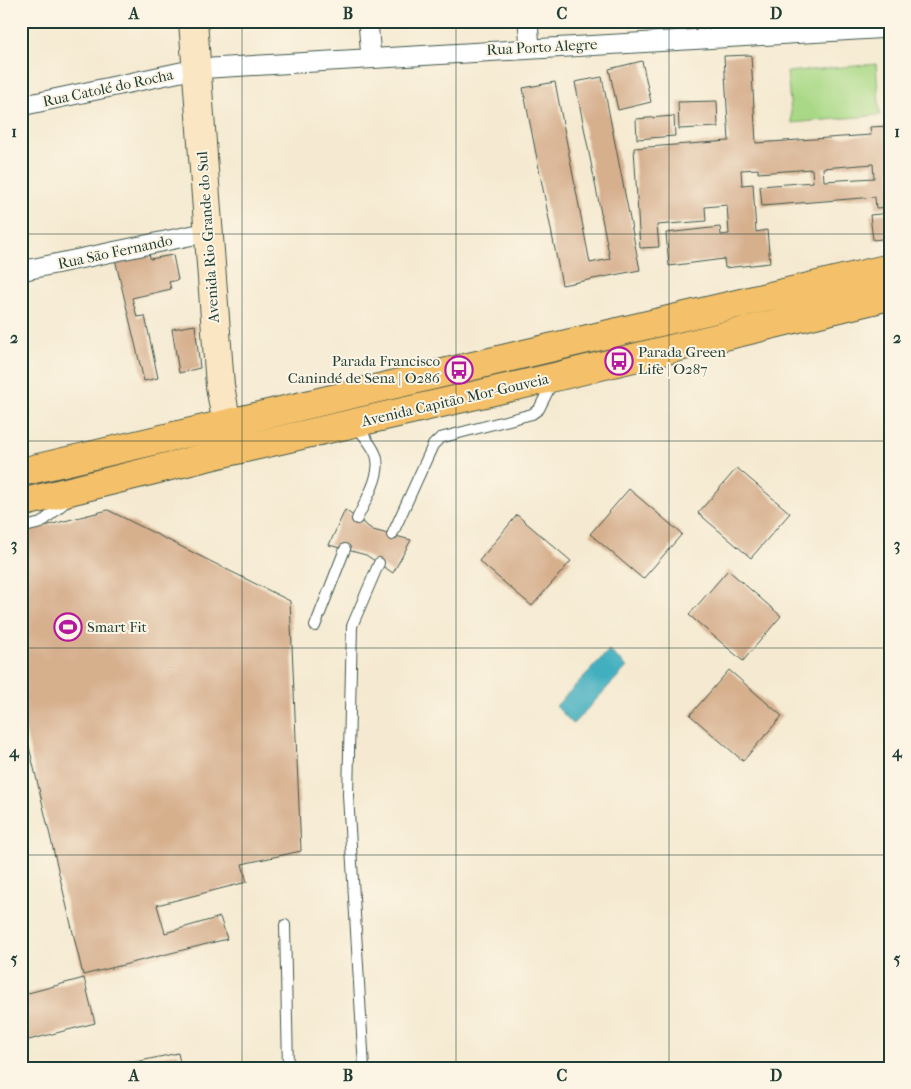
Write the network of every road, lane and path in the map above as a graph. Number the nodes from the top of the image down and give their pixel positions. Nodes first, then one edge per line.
1 (193, 21) edge
2 (368, 21) edge
3 (528, 21) edge
4 (890, 28) edge
5 (530, 48) junction
6 (371, 58) junction
7 (195, 69) junction
8 (21, 106) edge
9 (208, 232) junction
10 (890, 268) edge
11 (21, 271) edge
12 (890, 296) edge
13 (555, 377) junction
14 (353, 422) junction
15 (225, 424) junction
16 (232, 451) junction
17 (21, 472) edge
18 (82, 488) junction
19 (21, 504) edge
20 (357, 519) dead end
21 (21, 528) edge
22 (392, 535) dead end
23 (344, 549) dead end
24 (379, 564) dead end
25 (315, 626) dead end
26 (285, 925) dead end
27 (288, 1068) edge
28 (364, 1068) edge

1 - 7 main road, Avenida Rio Grande do Sul
2 - 6 street
3 - 5 street
4 - 5 street, Rua Porto Alegre
5 - 6 street, Rua Porto Alegre
6 - 7 street, Rua Porto Alegre
7 - 8 street, Rua Catolé do Rocha
7 - 9 main road, Avenida Rio Grande do Sul
9 - 11 street, Rua São Fernando
9 - 15 main road, Avenida Rio Grande do Sul
10 - 15 main road, Avenida Capitão Mor-Gouveia
12 - 13 main road, Avenida Capitão Mor-Gouveia
13 - 14 main road, Avenida Capitão Mor-Gouveia
13 - 22 lane
14 - 16 main road, Avenida Capitão Mor-Gouveia
14 - 20 lane
15 - 16 main road, Avenida Rio Grande do Sul
15 - 17 main road, Avenida Capitão Mor-Gouveia
16 - 18 main road, Avenida Capitão Mor-Gouveia
18 - 19 main road, Avenida Capitão Mor-Gouveia
18 - 21 lane
23 - 25 lane
24 - 28 lane
26 - 27 lane

